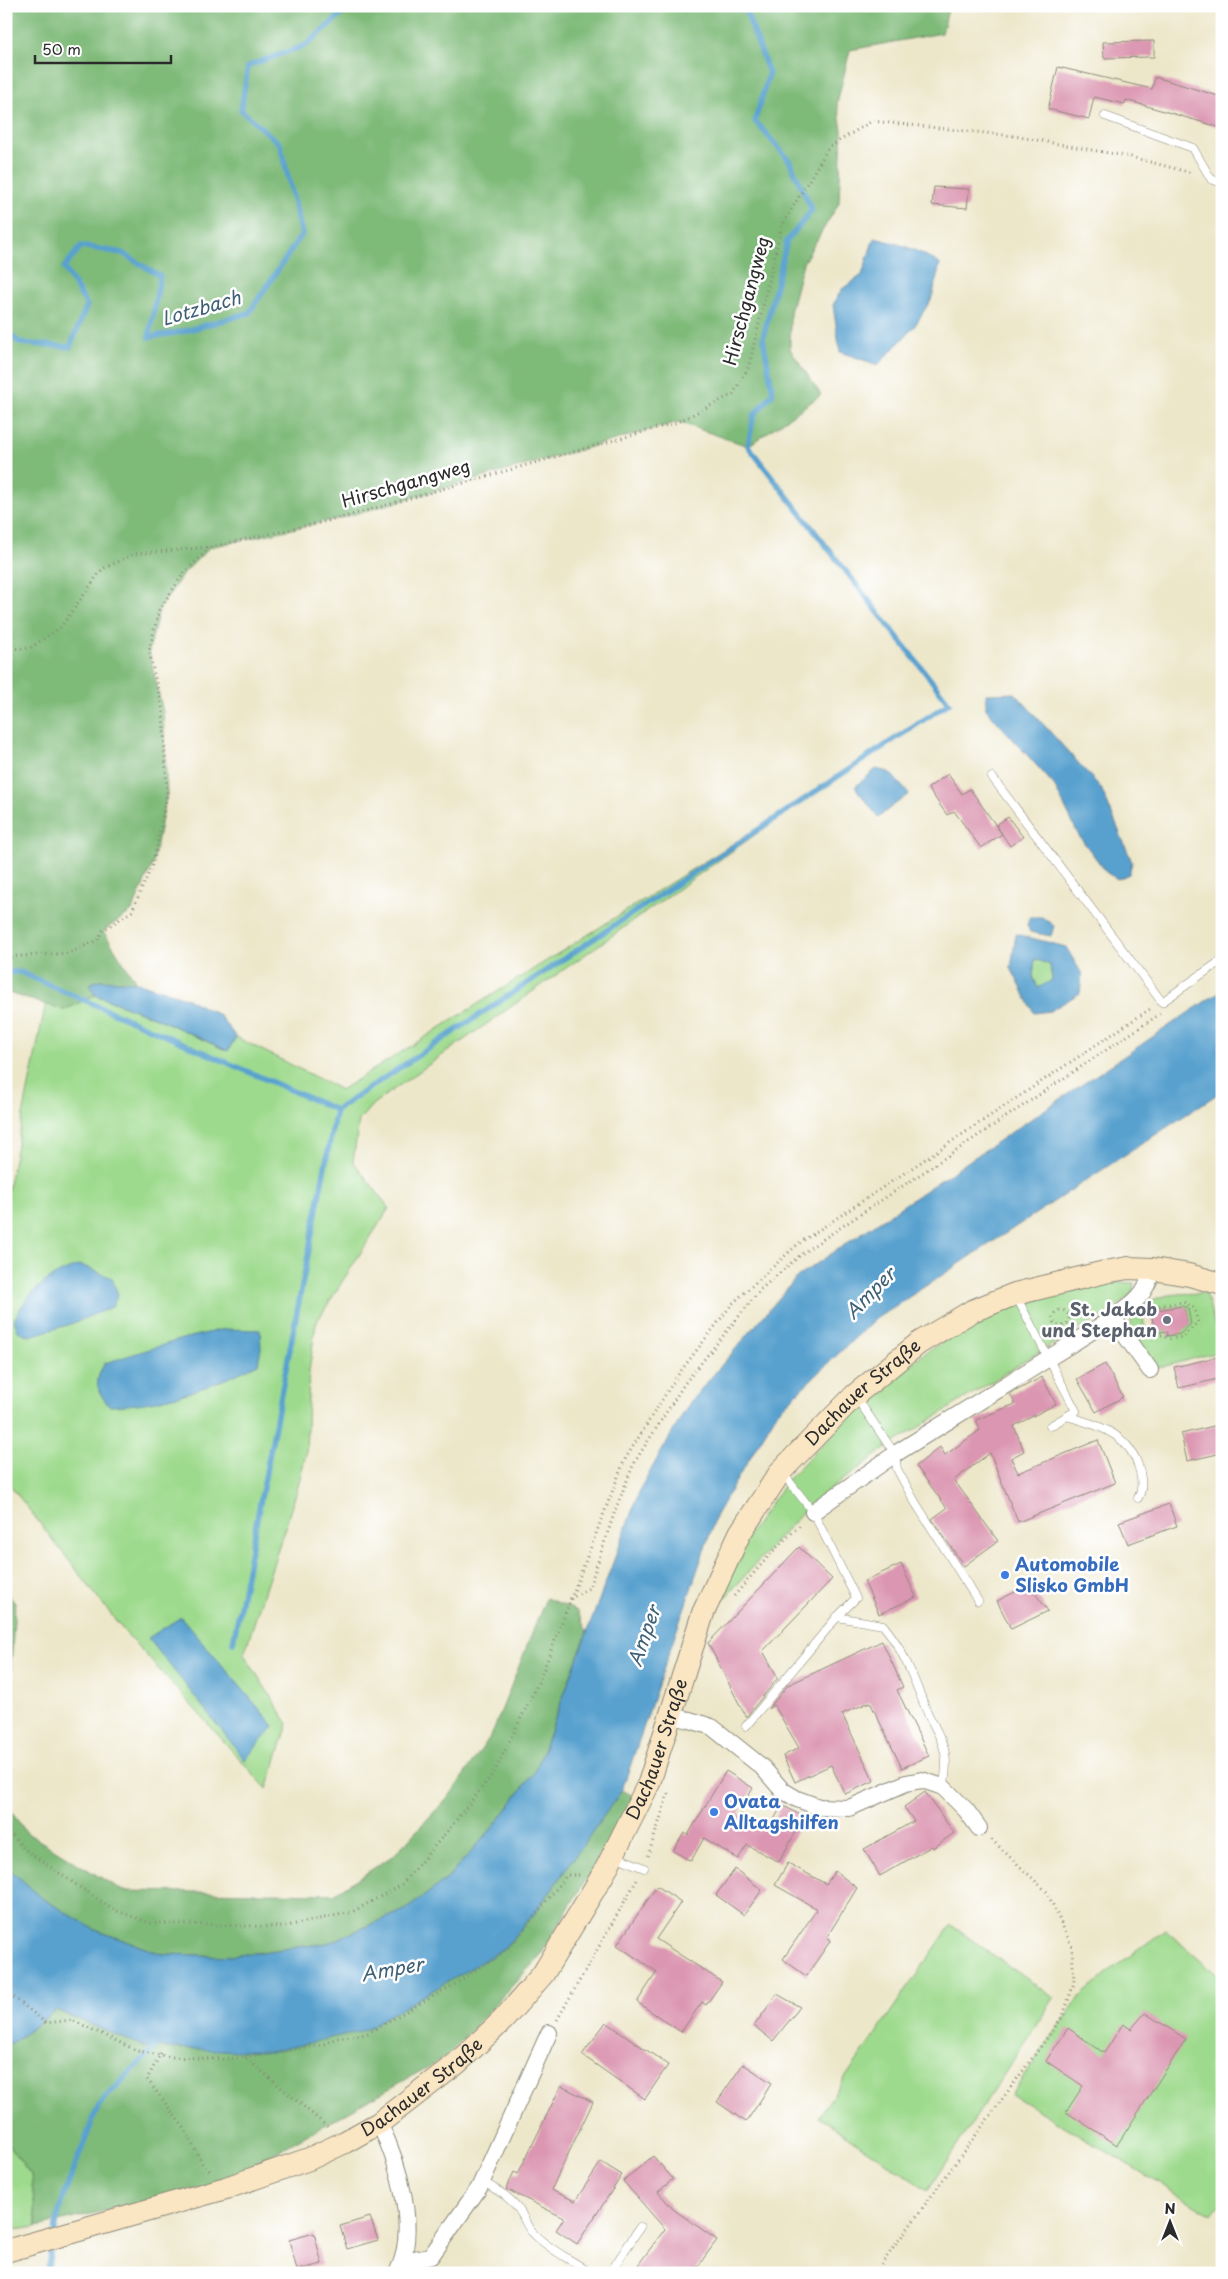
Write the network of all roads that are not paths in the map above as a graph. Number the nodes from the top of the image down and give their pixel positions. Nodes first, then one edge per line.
1 (1105, 116) dead end
2 (1222, 183) edge
3 (992, 777) dead end
4 (1222, 960) edge
5 (1154, 1269) junction
6 (1222, 1284) edge
7 (1015, 1294) junction
8 (1113, 1318) junction
9 (1047, 1357) junction
10 (1150, 1370) dead end
11 (855, 1395) junction
12 (1067, 1416) junction
13 (1050, 1426) dead end
14 (895, 1454) junction
15 (781, 1471) junction
16 (1138, 1498) dead end
17 (813, 1512) junction
18 (978, 1601) dead end
19 (837, 1617) junction
20 (670, 1716) junction
21 (746, 1726) dead end
22 (943, 1787) junction
23 (979, 1828) road end
24 (609, 1864) junction
25 (644, 1868) road end
26 (549, 2033) road end
27 (379, 2123) junction
28 (482, 2181) junction
29 (640, 2227) dead end
30 (6, 2251) edge
31 (400, 2267) edge
32 (414, 2273) edge
33 (590, 2273) edge
34 (610, 2273) edge

1 - 2 lane
3 - 4 lane
5 - 6 main road, Dachauer Straße
5 - 7 main road, Dachauer Straße
5 - 8 street
7 - 9 lane
7 - 11 main road, Dachauer Straße
8 - 9 street
8 - 10 street
9 - 12 lane
9 - 14 street
11 - 14 lane
11 - 15 main road, Dachauer Straße
12 - 13 lane
12 - 16 lane
14 - 17 street
14 - 18 lane
15 - 17 lane
15 - 20 main road, Dachauer Straße
17 - 19 lane
19 - 21 lane
19 - 22 lane
20 - 22 street
20 - 24 main road, Dachauer Straße
22 - 23 street
24 - 25 lane
24 - 27 main road, Dachauer Straße
26 - 28 street
27 - 30 main road, Dachauer Straße
27 - 31 street
28 - 31 street
28 - 33 lane
29 - 34 lane
31 - 32 street

